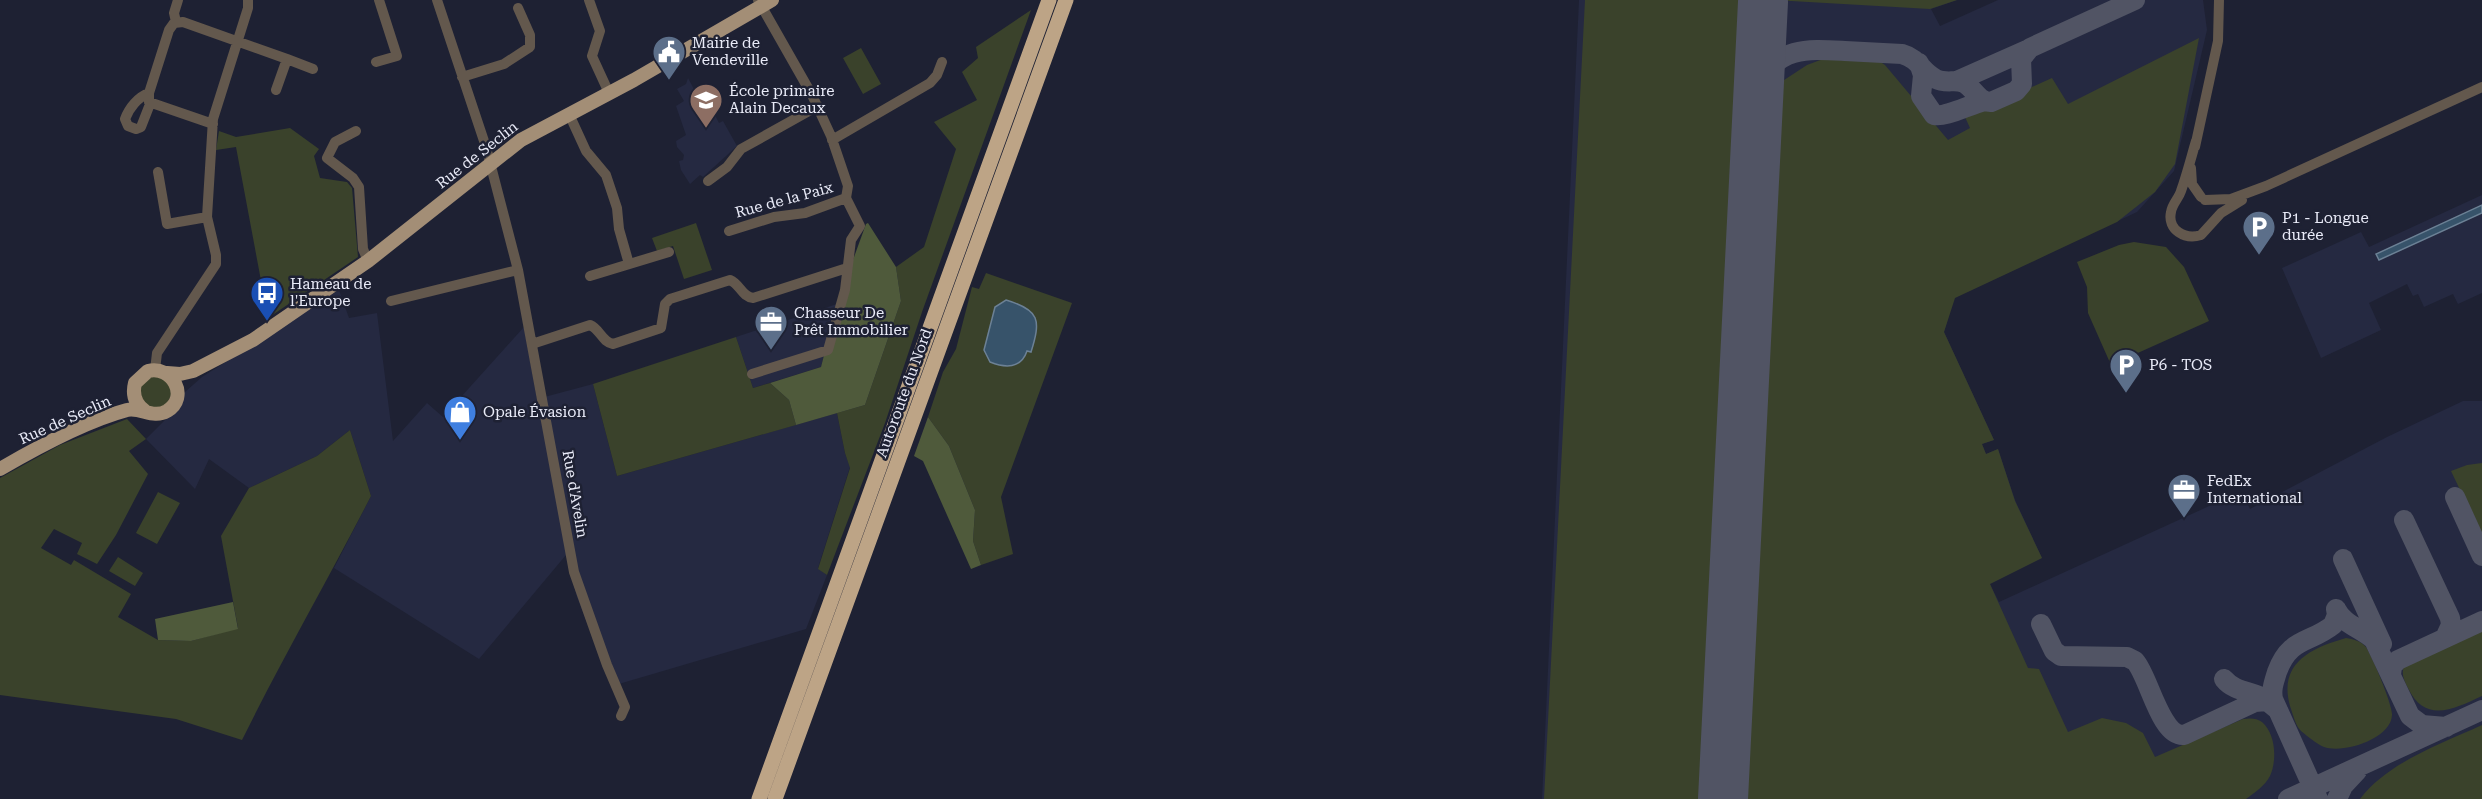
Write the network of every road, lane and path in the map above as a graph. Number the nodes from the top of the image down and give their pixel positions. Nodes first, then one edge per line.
1 (178, 0) edge
2 (248, 0) edge
3 (379, 0) edge
4 (437, 0) edge
5 (589, 0) edge
6 (1049, 0) edge
7 (1066, 0) edge
8 (2219, 0) edge
9 (763, 2) edge
10 (518, 8) dead end
11 (176, 22) junction
12 (238, 40) junction
13 (287, 59) junction
14 (376, 62) dead end
15 (942, 62) dead end
16 (313, 69) dead end
17 (462, 77) junction
18 (2482, 87) edge
19 (276, 90) dead end
20 (609, 93) junction
21 (818, 106) junction
22 (569, 114) junction
23 (213, 123) junction
24 (356, 131) dead end
25 (832, 140) junction
26 (2196, 141) junction
27 (490, 163) junction
28 (158, 172) dead end
29 (708, 181) dead end
30 (2266, 186) junction
31 (846, 198) junction
32 (2203, 198) junction
33 (2176, 202) junction
34 (207, 218) junction
35 (2211, 225) junction
36 (729, 231) dead end
37 (669, 252) dead end
38 (368, 261) junction
39 (629, 264) junction
40 (848, 268) junction
41 (518, 270) junction
42 (590, 276) dead end
43 (392, 301) dead end
44 (532, 344) junction
45 (218, 359) junction
46 (161, 372) junction
47 (752, 374) dead end
48 (134, 390) junction
49 (177, 395) junction
50 (145, 411) junction
51 (0, 462) edge
52 (0, 469) edge
53 (621, 716) dead end
54 (759, 799) edge
55 (775, 799) edge

1 - 11 street
2 - 12 street
3 - 14 street
4 - 17 street, Rue d'Avelin
5 - 20 street
6 - 54 highway, Autoroute du Nord
7 - 55 highway, Autoroute du Nord
8 - 26 street
9 - 20 main road, Rue de Seclin
9 - 21 street
10 - 17 street
11 - 12 street
11 - 23 street
12 - 13 street
12 - 23 street
13 - 16 street
13 - 19 street
15 - 25 street
17 - 27 street, Rue d'Avelin
18 - 30 street
20 - 22 main road, Rue de Seclin
21 - 25 street
21 - 29 street
22 - 27 main road, Rue de Seclin
22 - 39 street
23 - 34 street
24 - 38 street
25 - 31 street
26 - 32 street
26 - 33 street
27 - 38 main road, Rue de Seclin
27 - 41 street, Rue d'Avelin
28 - 34 street
30 - 32 street
30 - 35 street
31 - 36 street, Rue de la Paix
31 - 40 street
32 - 33 street
32 - 35 street
33 - 35 street
34 - 46 street
37 - 39 street
38 - 45 main road, Rue de Seclin
39 - 42 street
40 - 44 street
40 - 47 street
41 - 43 street
41 - 44 street, Rue d'Avelin
44 - 53 street, Rue d'Avelin
45 - 46 main road, Rue de Seclin
45 - 49 main road, Rue de Seclin
46 - 48 main road
46 - 49 main road
48 - 50 main road
48 - 51 main road, Rue de Seclin
49 - 50 main road
50 - 52 main road, Rue de Seclin

